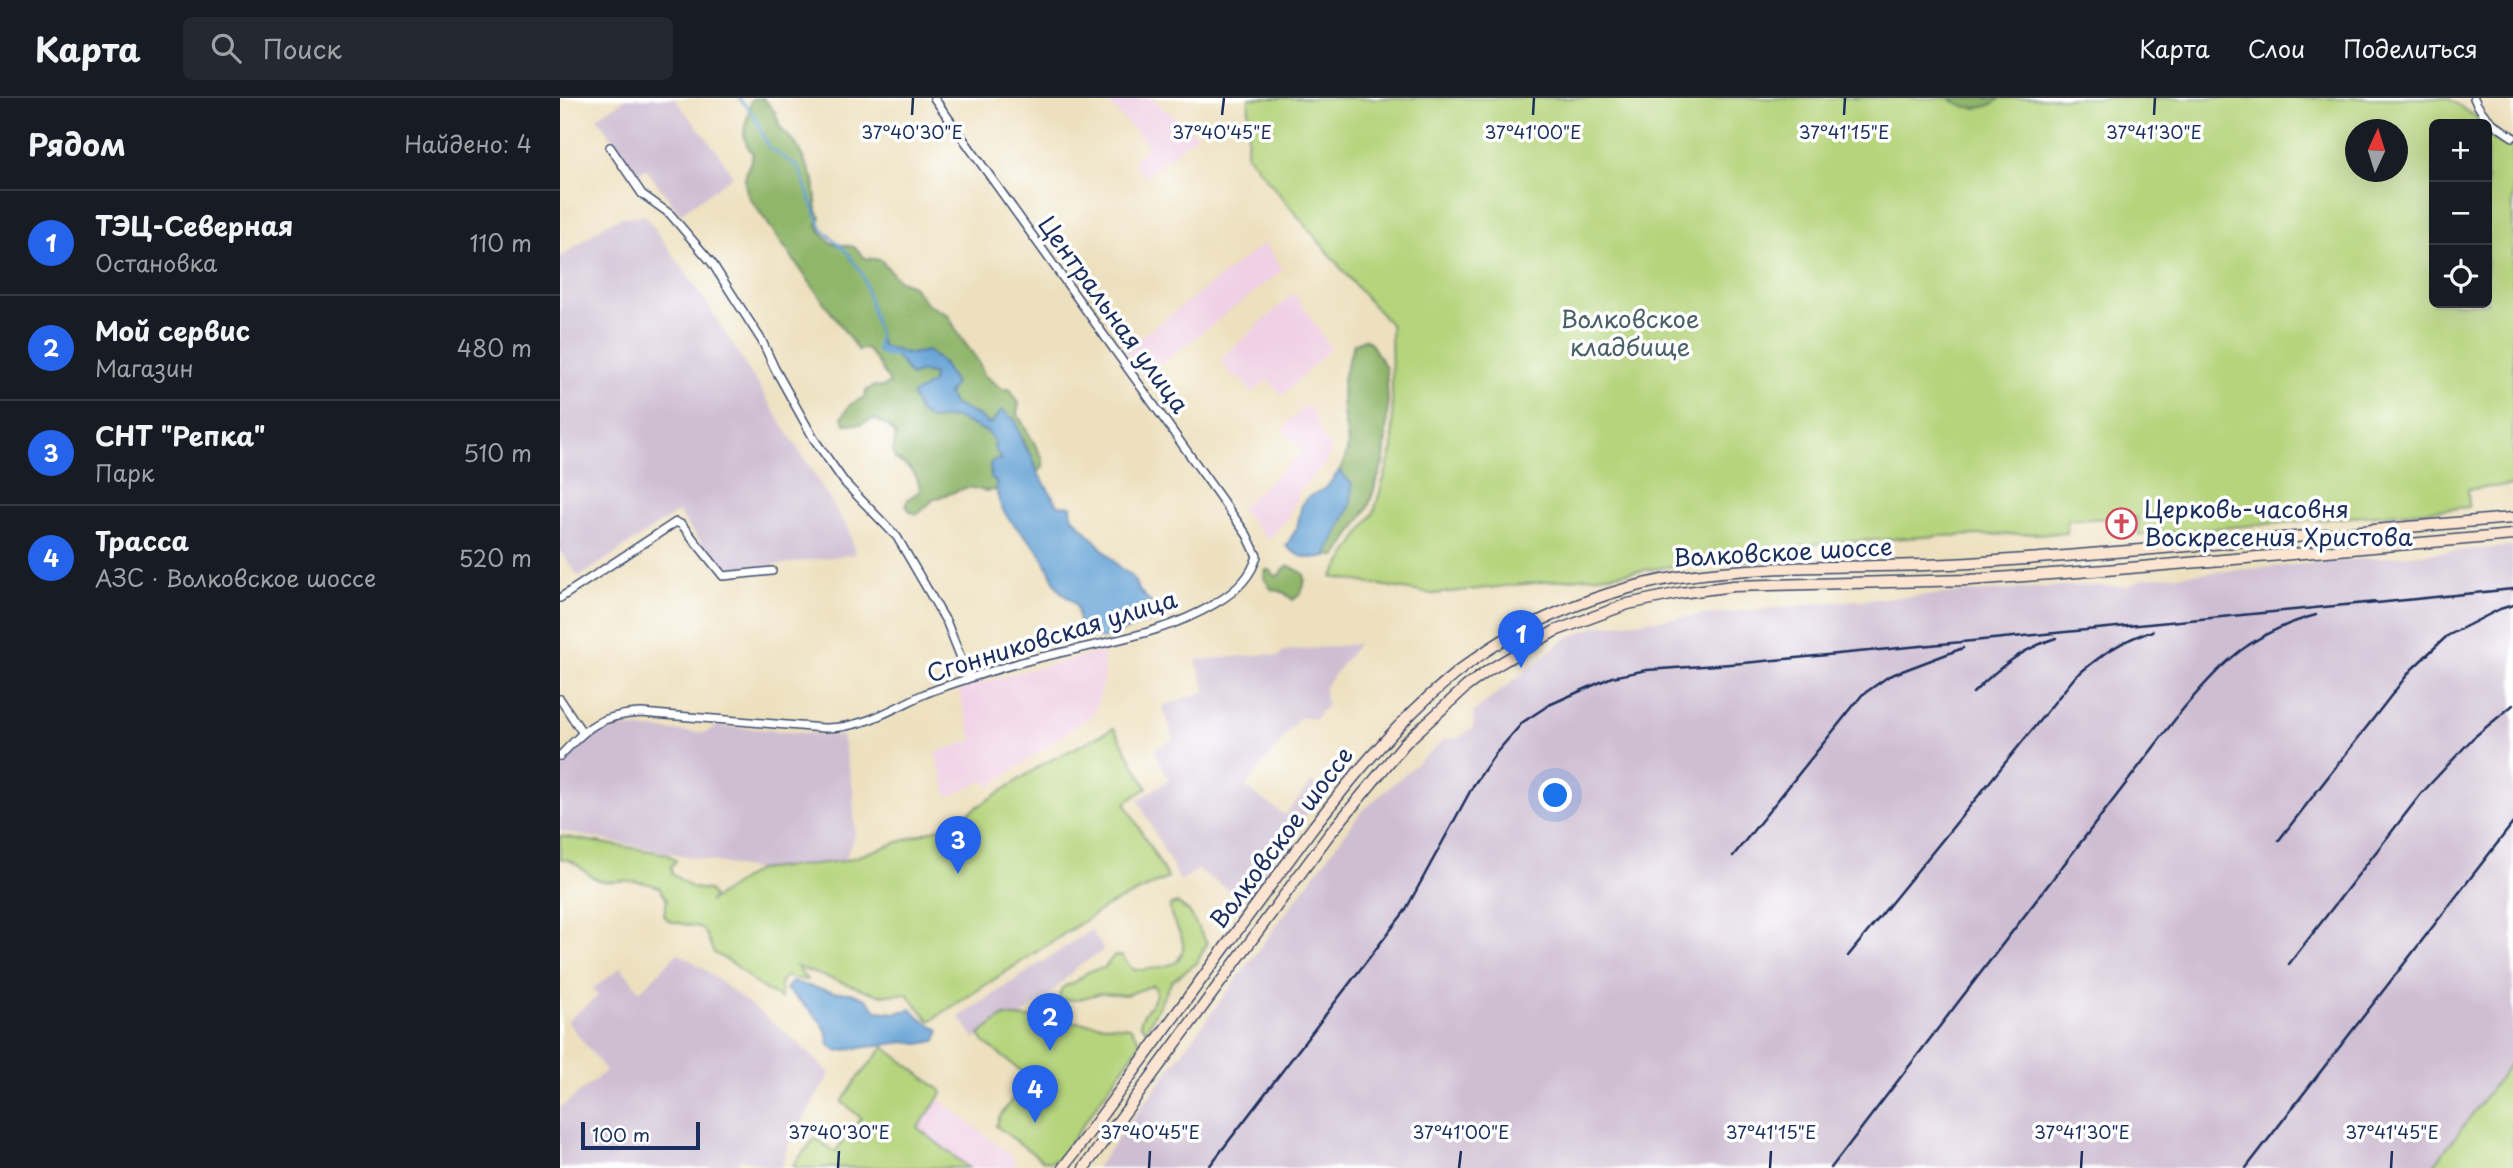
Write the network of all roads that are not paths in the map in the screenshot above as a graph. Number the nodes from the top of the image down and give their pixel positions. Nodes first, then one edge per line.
1 (934, 98) edge
2 (2474, 98) edge
3 (2513, 136) edge
4 (610, 147) dead end
5 (2513, 518) edge
6 (2513, 535) edge
7 (1256, 556) joint
8 (772, 571) dead end
9 (560, 598) edge
10 (969, 678) junction
11 (560, 699) edge
12 (582, 732) junction
13 (560, 757) edge
14 (1063, 1168) edge
15 (1084, 1168) edge

1 - 7 street, Центральная улица
2 - 3 street
4 - 10 street
5 - 14 main road, Волковское шоссе
6 - 15 main road, Волковское шоссе
7 - 10 street, Сгонниковская улица
8 - 9 street
10 - 12 street, Сгонниковская улица
11 - 12 street
12 - 13 street, Сгонниковская улица

